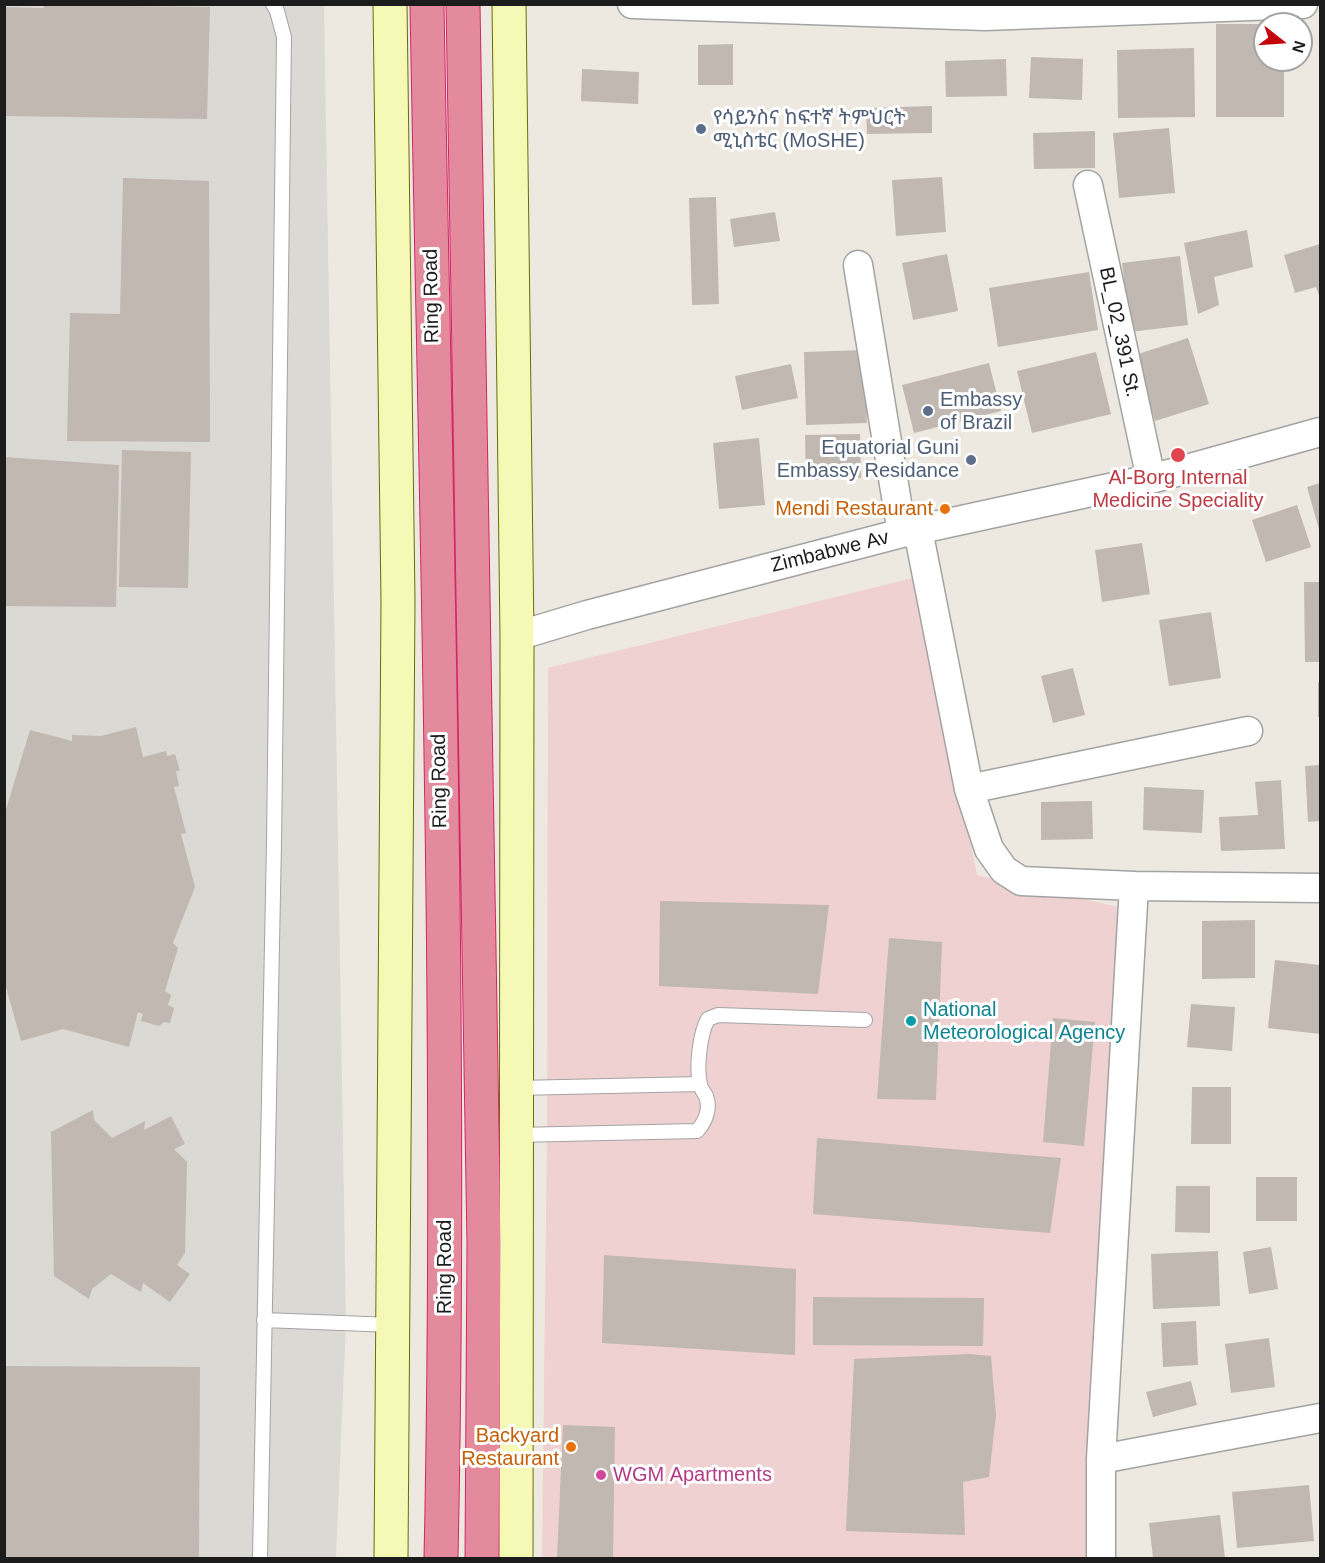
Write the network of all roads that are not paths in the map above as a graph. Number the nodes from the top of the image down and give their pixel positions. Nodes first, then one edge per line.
1 (273, 4) edge
2 (390, 4) edge
3 (427, 4) edge
4 (463, 4) edge
5 (509, 4) edge
6 (632, 4) edge
7 (1303, 4) edge
8 (835, 7) edge
9 (1088, 185) dead end
10 (858, 265) dead end
11 (1320, 432) edge
12 (1151, 479) junction
13 (910, 532) junction
14 (517, 636) junction
15 (1248, 731) dead end
16 (969, 789) junction
17 (1134, 886) junction
18 (1320, 888) edge
19 (864, 1020) dead end
20 (700, 1084) junction
21 (517, 1088) junction
22 (516, 1135) junction
23 (264, 1320) junction
24 (392, 1325) junction
25 (1320, 1418) edge
26 (1101, 1459) junction
27 (260, 1558) edge
28 (391, 1558) edge
29 (441, 1558) edge
30 (482, 1558) edge
31 (516, 1558) edge
32 (1101, 1558) edge

1 - 23 lane
2 - 24 street
3 - 29 highway, Ring Road
4 - 30 highway, Ring Road
5 - 14 street
6 - 8 street
7 - 8 street
9 - 12 street, BL_02_391 St.
10 - 13 street
11 - 12 street, Zimbabwe Av
12 - 13 street, Zimbabwe Av
13 - 14 street, Zimbabwe Av
13 - 16 street
14 - 21 street
15 - 16 street
16 - 17 street
17 - 18 street
17 - 26 street
19 - 20 lane
20 - 21 lane
20 - 22 lane
21 - 22 street
22 - 31 street
23 - 24 lane
23 - 27 lane
24 - 28 street
25 - 26 street
26 - 32 street

